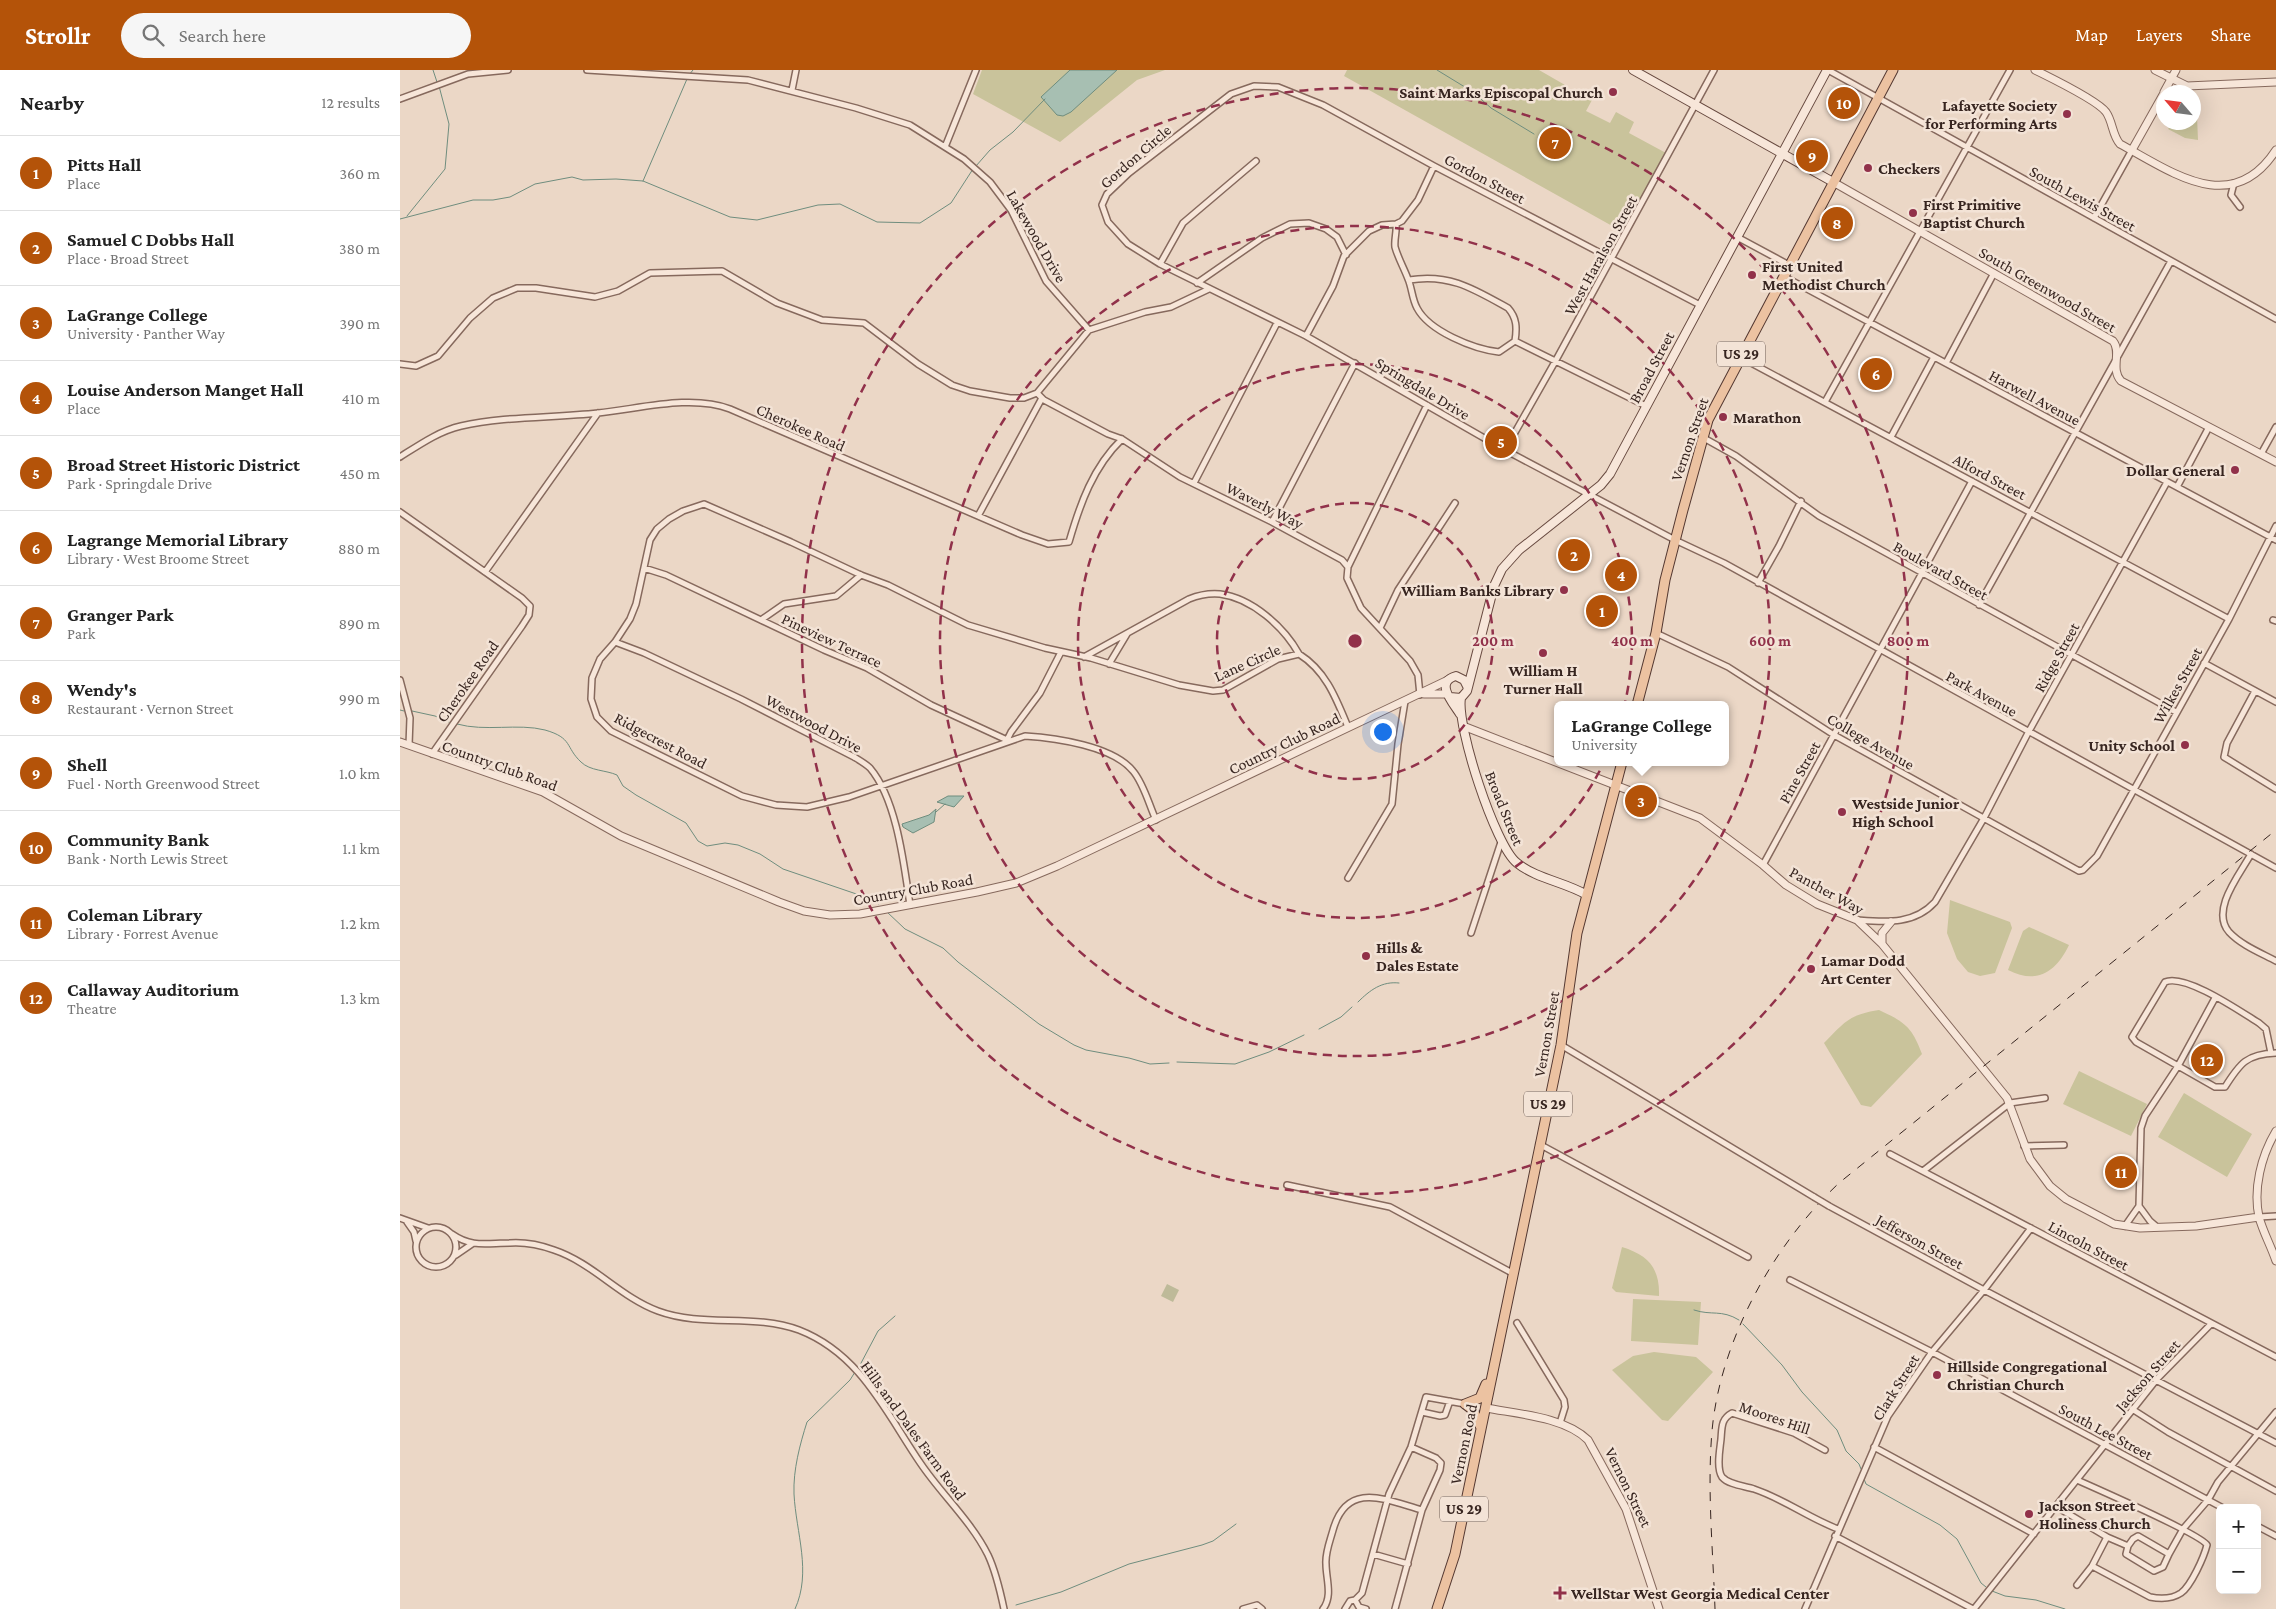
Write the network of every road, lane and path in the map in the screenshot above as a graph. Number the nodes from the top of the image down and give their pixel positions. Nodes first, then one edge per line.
1 (508, 70) edge
2 (588, 70) edge
3 (796, 70) edge
4 (976, 70) edge
5 (1633, 70) edge
6 (1714, 70) edge
7 (1827, 70) edge
8 (1893, 70) edge
9 (2010, 70) edge
10 (2035, 70) edge
11 (2155, 70) edge
12 (2176, 70) edge
13 (2171, 79) junction
14 (2276, 82) edge
15 (2168, 85) edge
16 (1254, 86) joint
17 (792, 90) junction
18 (1878, 98) junction
19 (400, 99) edge
20 (1696, 105) junction
21 (2156, 107) edge
22 (945, 147) junction
23 (1967, 148) junction
24 (2132, 150) junction
25 (2276, 150) edge
26 (1781, 153) junction
27 (1256, 161) dead end
28 (1434, 166) junction
29 (1833, 182) junction
30 (2234, 183) junction
31 (2240, 207) dead end
32 (2094, 218) junction
33 (1396, 224) junction
34 (1921, 232) junction
35 (1737, 237) junction
36 (1346, 255) junction
37 (1612, 260) junction
38 (2171, 261) junction
39 (1160, 264) junction
40 (1789, 265) junction
41 (1994, 273) junction
42 (1783, 276) junction
43 (1409, 280) junction
44 (1197, 283) junction
45 (1209, 289) junction
46 (1700, 305) junction
47 (2276, 319) edge
48 (1277, 323) junction
49 (1870, 323) junction
50 (1089, 330) junction
51 (1306, 336) junction
52 (1515, 341) junction
53 (1740, 356) junction
54 (1934, 357) junction
55 (1556, 360) junction
56 (2116, 360) junction
57 (1355, 363) junction
58 (400, 364) edge
59 (1946, 364) junction
60 (1037, 393) junction
61 (1042, 398) junction
62 (1826, 402) junction
63 (1427, 405) junction
64 (1646, 406) junction
65 (598, 413) junction
66 (2208, 427) junction
67 (2276, 427) edge
68 (2075, 433) junction
69 (1702, 437) junction
70 (1891, 437) junction
71 (1122, 439) junction
72 (1505, 450) junction
73 (2261, 454) junction
74 (400, 457) edge
75 (2276, 462) edge
76 (1972, 481) junction
77 (2167, 482) junction
78 (1194, 483) junction
79 (2177, 487) junction
80 (1588, 495) junction
81 (1800, 501) junction
82 (1455, 503) dead end
83 (400, 512) edge
84 (2031, 512) junction
85 (978, 516) junction
86 (1272, 522) junction
87 (2276, 526) edge
88 (2270, 537) junction
89 (1675, 540) junction
90 (2276, 540) edge
91 (2122, 563) junction
92 (1348, 567) junction
93 (644, 568) junction
94 (485, 572) junction
95 (1922, 574) junction
96 (861, 576) junction
97 (1758, 583) junction
98 (1979, 605) junction
99 (2228, 619) junction
100 (761, 620) junction
101 (1380, 628) junction
102 (1128, 633) junction
103 (1656, 633) junction
104 (615, 642) junction
105 (1880, 650) junction
106 (1061, 652) junction
107 (1476, 652) junction
108 (1299, 654) junction
109 (2071, 655) junction
110 (1084, 657) junction
111 (2204, 663) junction
112 (1109, 664) junction
113 (1459, 677) junction
114 (400, 680) edge
115 (1448, 680) junction
116 (1467, 686) junction
117 (2255, 691) junction
118 (1422, 694) junction
119 (1448, 695) junction
120 (1462, 698) junction
121 (1638, 701) edge
122 (1405, 702) junction
123 (2276, 702) edge
124 (2176, 712) junction
125 (1461, 715) junction
126 (1464, 726) junction
127 (1348, 727) junction
128 (2028, 733) junction
129 (1834, 735) junction
130 (1007, 740) junction
131 (400, 742) edge
132 (409, 746) junction
133 (432, 754) junction
134 (1554, 762) edge
135 (1565, 766) edge
136 (1621, 766) edge
137 (881, 785) junction
138 (1616, 786) junction
139 (2134, 789) junction
140 (2276, 789) edge
141 (1984, 818) junction
142 (1156, 820) junction
143 (1501, 842) junction
144 (2251, 854) junction
145 (1763, 865) junction
146 (2276, 868) edge
147 (2074, 870) joint
148 (1348, 878) dead end
149 (1587, 895) junction
150 (910, 905) junction
151 (1857, 920) junction
152 (1891, 922) junction
153 (1472, 933) dead end
154 (1882, 944) junction
155 (2276, 961) edge
156 (2215, 998) junction
157 (1561, 1045) junction
158 (2274, 1053) edge
159 (2178, 1066) junction
160 (2045, 1098) dead end
161 (2010, 1103) junction
162 (2276, 1131) edge
163 (1539, 1144) junction
164 (2064, 1145) dead end
165 (2024, 1146) junction
166 (1890, 1154) dead end
167 (1924, 1171) junction
168 (1287, 1185) dead end
169 (2139, 1206) junction
170 (2276, 1216) edge
171 (2259, 1217) junction
172 (400, 1218) edge
173 (407, 1222) junction
174 (2125, 1226) junction
175 (428, 1228) junction
176 (2031, 1228) junction
177 (2158, 1228) junction
178 (452, 1234) junction
179 (416, 1243) junction
180 (472, 1244) junction
181 (454, 1256) junction
182 (1748, 1257) dead end
183 (2276, 1260) edge
184 (1514, 1274) junction
185 (1790, 1280) dead end
186 (1984, 1290) junction
187 (1506, 1312) joint
188 (1517, 1323) dead end
189 (2211, 1324) junction
190 (1932, 1352) junction
191 (2276, 1357) edge
192 (1495, 1361) junction
193 (2157, 1380) junction
194 (1450, 1401) junction
195 (1465, 1404) junction
196 (1486, 1408) junction
197 (2132, 1409) junction
198 (1422, 1412) junction
199 (2276, 1412) edge
200 (1560, 1423) junction
201 (1482, 1428) junction
202 (2259, 1434) junction
203 (2276, 1443) edge
204 (2104, 1445) junction
205 (1411, 1447) junction
206 (1874, 1447) junction
207 (1825, 1450) dead end
208 (2231, 1467) junction
209 (2077, 1480) junction
210 (2276, 1491) edge
211 (2208, 1500) junction
212 (1388, 1501) junction
213 (2216, 1504) edge
214 (2057, 1507) junction
215 (1422, 1510) junction
216 (2261, 1528) edge
217 (1838, 1529) junction
218 (2183, 1529) junction
219 (2034, 1534) junction
220 (1835, 1536) junction
221 (2276, 1536) edge
222 (2107, 1537) junction
223 (2128, 1546) junction
224 (1373, 1554) junction
225 (2169, 1554) junction
226 (1408, 1564) junction
227 (2092, 1566) junction
228 (2077, 1585) dead end
229 (1355, 1600) junction
230 (1004, 1609) edge
231 (1243, 1609) edge
232 (1262, 1609) edge
233 (1324, 1609) edge
234 (1344, 1609) edge
235 (1366, 1609) edge
236 (1395, 1609) edge
237 (1437, 1609) edge
238 (1659, 1609) edge
239 (1805, 1609) edge
240 (1973, 1609) edge

1 - 19 street
2 - 17 street, Lakewood Drive
3 - 17 street
4 - 22 street
5 - 20 main road
6 - 20 street, West Haralson Street
7 - 18 street, South Lewis Street
7 - 26 main road, Broad Street
8 - 18 main road, Vernon Street / US 29
9 - 23 street
10 - 24 street
11 - 13 street
12 - 13 street
13 - 14 street
13 - 15 street
16 - 28 street, Gordon Street
16 - 39 street, Gordon Circle
17 - 22 street, Lakewood Drive
18 - 23 street, South Lewis Street
18 - 29 main road, Vernon Street / US 29
20 - 26 main road
20 - 37 street, West Haralson Street
21 - 24 street
22 - 50 street, Lakewood Drive
23 - 32 street, South Lewis Street
23 - 34 street
24 - 30 street
24 - 32 street
25 - 30 street
26 - 29 main road
26 - 35 main road, Broad Street
27 - 39 street
28 - 33 street
28 - 37 street, Gordon Street
29 - 34 street, South Greenwood Street
29 - 40 main road, Vernon Street / US 29
30 - 31 street
32 - 38 street, South Lewis Street
33 - 36 street
33 - 43 street
34 - 41 street, South Greenwood Street
34 - 49 street
35 - 40 street
35 - 46 main road, Broad Street
36 - 44 street
36 - 51 street
37 - 46 street, Gordon Street
37 - 55 street, West Haralson Street
38 - 47 street, South Lewis Street
38 - 56 street
39 - 44 street, Gordon Circle
40 - 42 main road, Vernon Street / US 29
41 - 56 street, South Greenwood Street
41 - 59 street
42 - 49 street, Harwell Avenue
42 - 53 main road, Vernon Street / US 29
43 - 52 street
43 - 52 street
44 - 45 street, Gordon Circle
45 - 48 street, Springdale Drive
45 - 50 street
46 - 64 main road, Broad Street
48 - 51 street, Springdale Drive
48 - 78 street
49 - 54 street, Harwell Avenue
49 - 62 street
50 - 60 street
51 - 57 street, Springdale Drive
52 - 55 street
53 - 62 street, Alford Street
53 - 69 main road, Vernon Street / US 29
54 - 59 street, Harwell Avenue
54 - 70 street
55 - 64 street
55 - 72 street, West Haralson Street
56 - 66 street, South Greenwood Street
56 - 68 street
57 - 63 street, Springdale Drive
57 - 86 street
58 - 60 street
59 - 68 street, Harwell Avenue
60 - 61 street, Waverly Way
61 - 71 street, Waverly Way
61 - 85 street
62 - 70 street, Alford Street
63 - 72 street, Springdale Drive
63 - 92 street
64 - 80 main road, Broad Street
65 - 74 street, Cherokee Road
65 - 85 street, Cherokee Road
65 - 94 street
66 - 73 street, South Greenwood Street
66 - 79 street
67 - 73 street
68 - 77 street, Harwell Avenue
68 - 84 street
69 - 81 street, Boulevard Street
69 - 89 main road, Vernon Street / US 29
70 - 76 street, Alford Street
71 - 78 street, Waverly Way
71 - 85 street, Cherokee Road
72 - 80 street, Springdale Drive
73 - 75 street, South Greenwood Street
76 - 84 street, Alford Street
76 - 95 street, Pine Street
77 - 79 street, Harwell Avenue
77 - 91 street, Ridge Street
78 - 86 street, Waverly Way
79 - 88 street, Harwell Avenue
80 - 89 street, Springdale Drive
80 - 107 main road, Broad Street
81 - 95 street, Boulevard Street
81 - 97 street
82 - 101 street
83 - 94 street, Cherokee Road
84 - 91 street, Alford Street
84 - 98 street
86 - 92 street, Waverly Way
87 - 88 street, Wilkes Street
88 - 90 street, Harwell Avenue
88 - 99 street, Wilkes Street
89 - 97 street, Park Avenue
89 - 103 main road, Vernon Street / US 29
91 - 99 street, Alford Street
91 - 109 street, Ridge Street
92 - 101 street
93 - 96 street, Ridgecrest Road
93 - 100 street, Pineview Terrace
93 - 104 street, Ridgecrest Road
94 - 133 street, Cherokee Road
95 - 98 street, Boulevard Street
95 - 105 street, Pine Street
96 - 100 street
96 - 106 street, Ridgecrest Road
97 - 105 street, Park Avenue
98 - 109 street, Boulevard Street
99 - 111 street, Wilkes Street
100 - 130 street, Pineview Terrace
101 - 118 street
102 - 108 street
102 - 110 street
102 - 112 street
103 - 121 main road, Vernon Street / US 29
103 - 129 street, College Avenue
104 - 137 street, Westwood Drive
104 - 137 street, Ridgecrest Road
105 - 128 street, Park Avenue
105 - 129 street, Pine Street
106 - 110 street, Lane Circle
106 - 130 street
107 - 113 main road, Broad Street
107 - 116 main road, Broad Street
108 - 112 street, Lane Circle
108 - 127 street, Lane Circle
109 - 124 street, Boulevard Street
109 - 128 street, Ridge Street
110 - 112 street, Lane Circle
111 - 117 street
111 - 124 street, Wilkes Street
113 - 115 main road
113 - 116 main road
114 - 132 street
115 - 118 street, Country Club Road
115 - 119 main road
116 - 120 main road
117 - 123 street
117 - 140 street
118 - 119 street, Country Club Road
118 - 122 street, Country Club Road
119 - 120 main road
119 - 125 main road, Broad Street
120 - 125 main road, Broad Street
122 - 127 street, Country Club Road
122 - 148 street
124 - 139 street, Wilkes Street
125 - 126 main road, Broad Street
126 - 134 street, Panther Way
126 - 143 main road, Broad Street
127 - 142 street, Country Club Road
128 - 139 street, Park Avenue
128 - 141 street, Ridge Street
129 - 141 street, College Avenue
129 - 145 street, Pine Street
130 - 137 street, Ridgecrest Road
130 - 142 street, Ridgecrest Road
131 - 132 street, Country Club Road
132 - 133 street, Country Club Road
133 - 150 street, Country Club Road
135 - 138 street, Panther Way
136 - 138 main road, Vernon Street / US 29
137 - 150 street, Westwood Drive
138 - 145 street, Panther Way
138 - 149 main road, Vernon Street / US 29
139 - 144 street, Park Avenue
139 - 147 street, Wilkes Street
141 - 147 street, College Avenue
141 - 152 street, Ridge Street
142 - 150 street, Country Club Road
143 - 149 main road, Broad Street
143 - 153 street
144 - 146 street, Park Avenue
144 - 155 street
145 - 151 street, Panther Way
149 - 157 main road, Vernon Street / US 29
151 - 152 street, Ridge Street
151 - 154 street, Panther Way
152 - 154 street
154 - 161 street, Panther Way
156 - 158 street
156 - 159 street
156 - 159 street
157 - 163 main road, Vernon Street / US 29
157 - 186 street, Jefferson Street, bridge
158 - 159 street
159 - 169 street
160 - 161 street
161 - 165 street, Panther Way
161 - 167 street
162 - 171 street
163 - 182 street
163 - 184 main road, Vernon Street / US 29
164 - 165 street
165 - 174 street, Panther Way
166 - 167 street, Lincoln Street
167 - 176 street, Lincoln Street
168 - 184 street
169 - 174 street
169 - 177 street
170 - 171 street
171 - 177 street, Panther Way
171 - 183 street
172 - 173 street, Hills and Dales Farm Road
173 - 175 street, Hills and Dales Farm Road
173 - 179 street
174 - 177 street, Panther Way
175 - 178 street, Hills and Dales Farm Road
175 - 179 street
176 - 186 street, Clark Street
176 - 189 street, Lincoln Street
178 - 180 street, Hills and Dales Farm Road
178 - 181 street
179 - 181 street
180 - 181 street
180 - 230 street, Hills and Dales Farm Road
184 - 187 main road, Vernon Street / US 29
185 - 190 street, South Lee Street
186 - 190 street, Clark Street
186 - 193 street, Jefferson Street
187 - 192 main road, Vernon Road / US 29
188 - 200 street
189 - 191 street, Lincoln Street
189 - 193 street, Jackson Street
190 - 204 street, South Lee Street
190 - 206 street, Clark Street
192 - 195 main road
192 - 196 main road, Vernon Road / US 29
193 - 197 street, Jackson Street
193 - 202 street, Jefferson Street
194 - 195 street
194 - 198 street
194 - 198 street
195 - 201 main road
196 - 200 street, Vernon Street
196 - 201 main road, Vernon Road / US 29
197 - 204 street, Jackson Street
197 - 208 street
198 - 205 street
199 - 202 street
200 - 238 street, Vernon Street
201 - 237 main road, Vernon Road / US 29
202 - 203 street, Jefferson Street
202 - 208 street
204 - 209 street, Jackson Street
204 - 211 street, South Lee Street
205 - 212 street
205 - 215 street
206 - 217 street, Clark Street
206 - 219 street
207 - 217 street, Moores Hill
208 - 210 street
208 - 211 street
209 - 214 street, Jackson Street
209 - 218 street
211 - 213 street, South Lee Street
211 - 218 street
212 - 215 street
212 - 224 street
212 - 233 street
214 - 219 street, Jackson Street
214 - 222 street
215 - 226 street
216 - 221 street
217 - 220 street, Clark Street
218 - 225 street
218 - 227 street
219 - 240 street, Jackson Street
220 - 239 street, Clark Street
220 - 240 street
222 - 223 street
222 - 227 street
223 - 225 street
223 - 225 street
224 - 226 street
224 - 229 street
226 - 236 street
227 - 228 street
229 - 234 street
229 - 235 street
231 - 232 street

